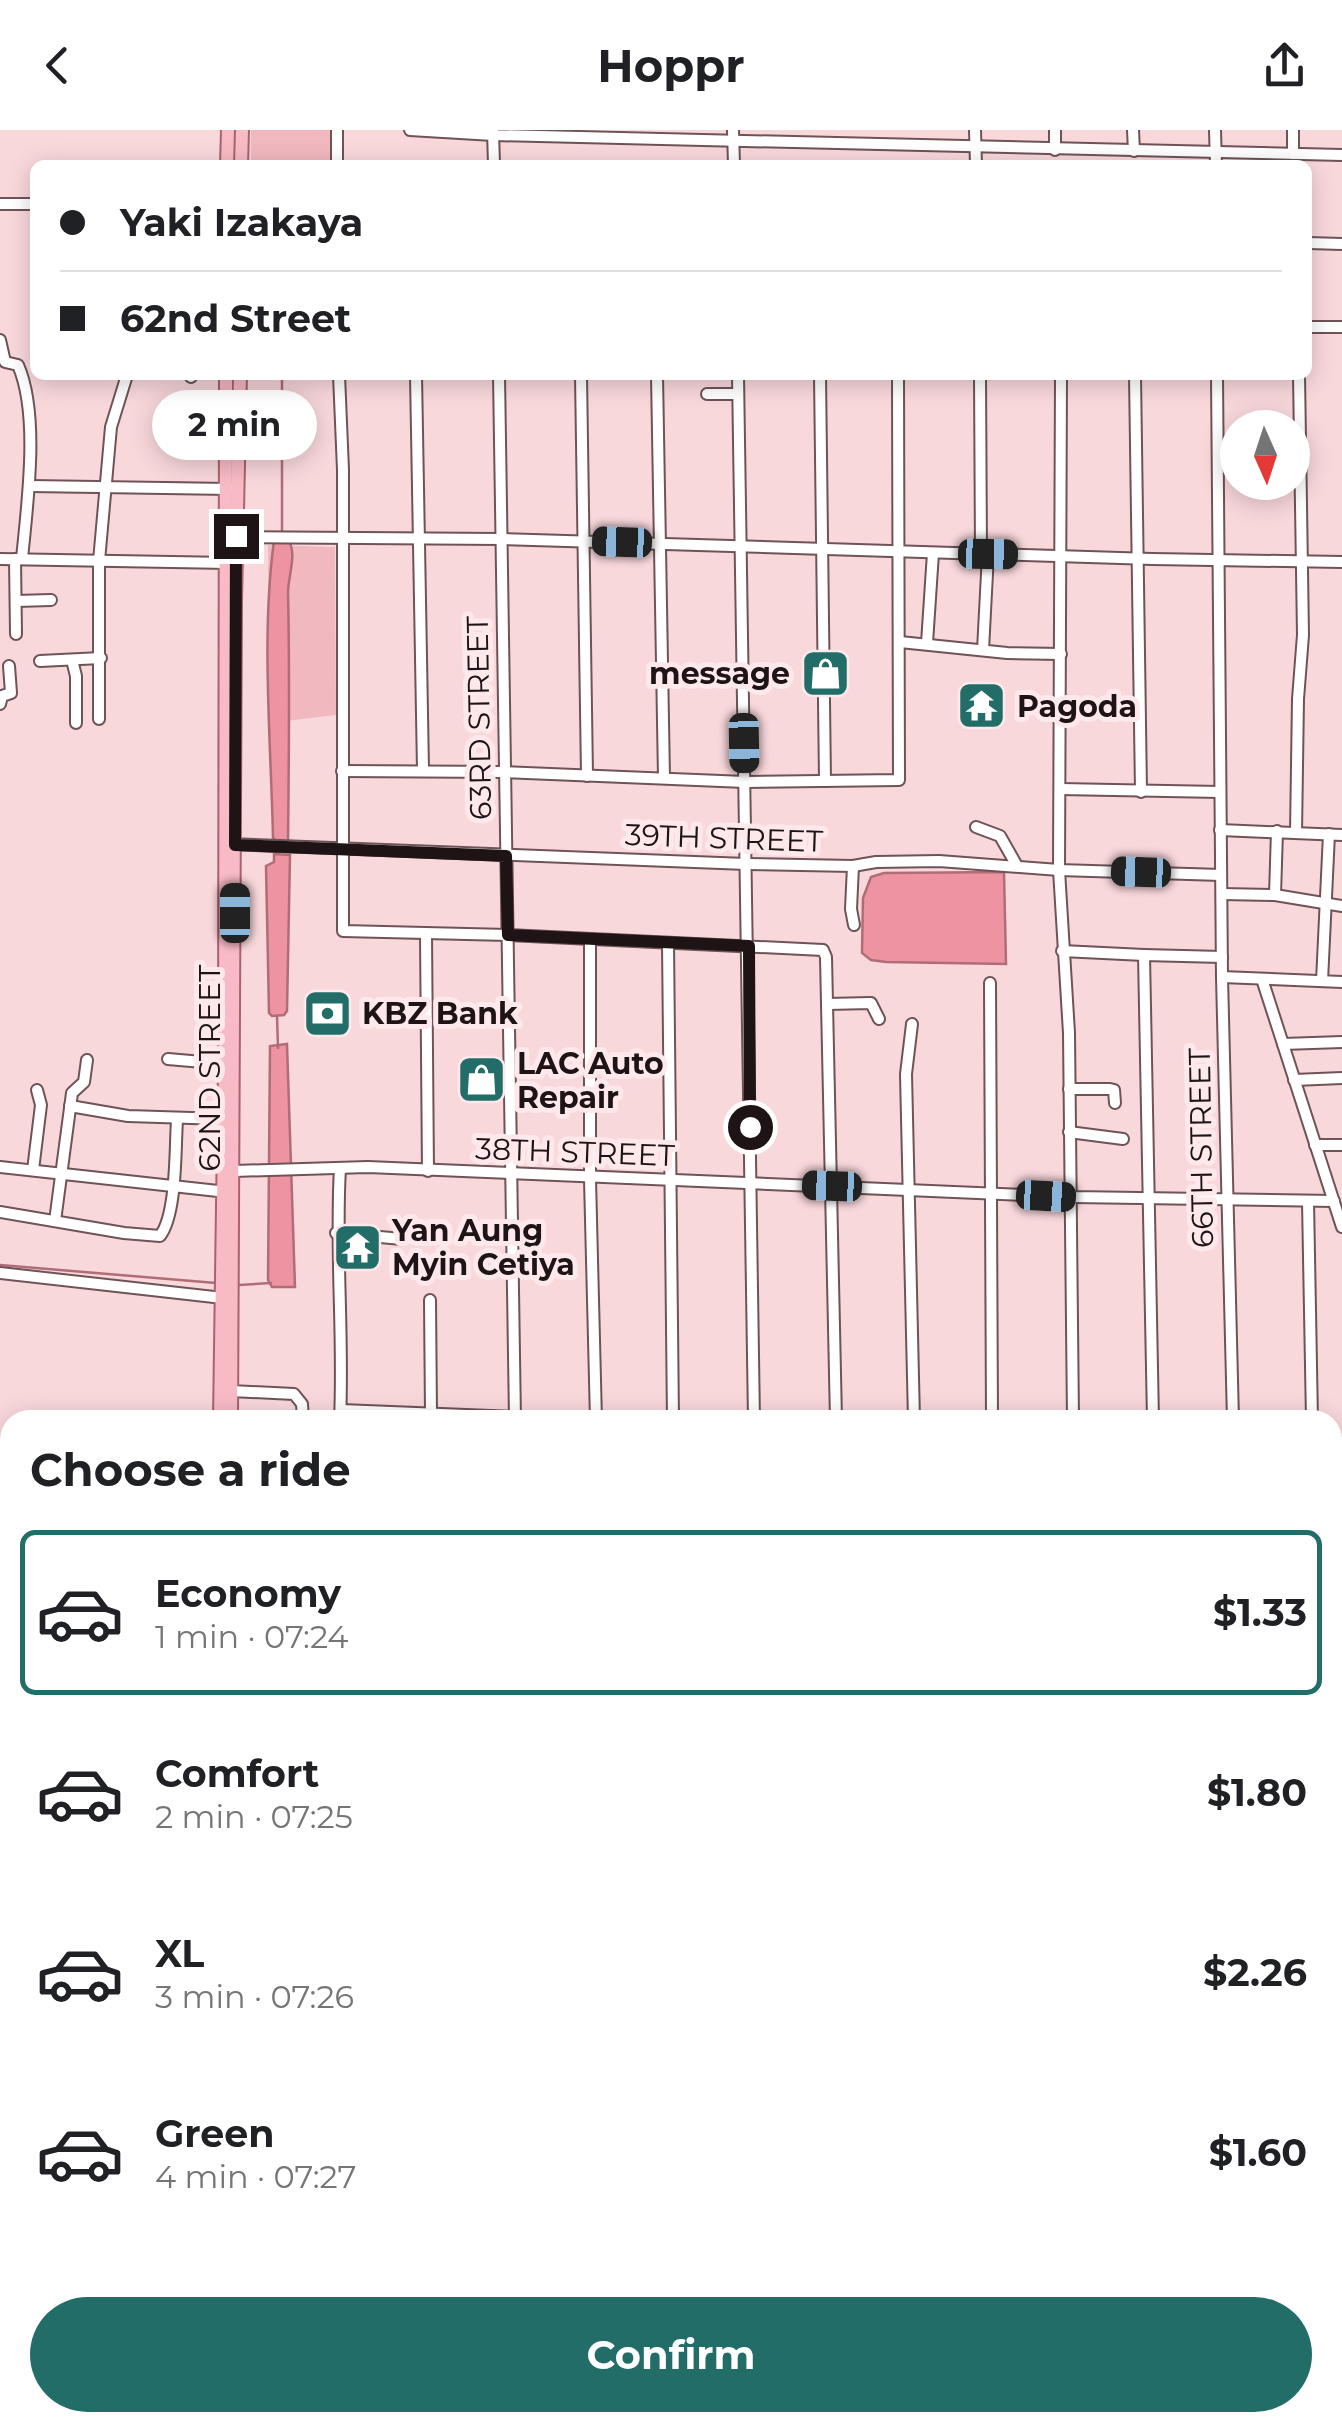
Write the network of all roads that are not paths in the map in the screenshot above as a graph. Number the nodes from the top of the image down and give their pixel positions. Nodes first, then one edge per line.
1 (228, 130) edge
2 (242, 130) edge
3 (337, 130) edge
4 (410, 130) edge
5 (888, 130) edge
6 (975, 130) edge
7 (1055, 130) edge
8 (1133, 130) edge
9 (1215, 130) edge
10 (1293, 130) edge
11 (493, 132) edge
12 (572, 132) edge
13 (652, 134) edge
14 (734, 135) edge
15 (814, 136) edge
16 (888, 144) junction
17 (976, 147) junction
18 (1055, 150) junction
19 (1134, 151) junction
20 (1294, 154) junction
21 (1342, 155) edge
22 (1216, 159) edge
23 (227, 160) edge
24 (241, 160) edge
25 (337, 160) edge
26 (494, 160) edge
27 (976, 160) edge
28 (0, 204) edge
29 (30, 204) edge
30 (1312, 243) edge
31 (1342, 244) edge
32 (1312, 327) edge
33 (1342, 327) edge
34 (0, 340) edge
35 (125, 380) edge
36 (226, 380) edge
37 (240, 380) edge
38 (339, 380) edge
39 (416, 380) edge
40 (499, 380) edge
41 (581, 380) edge
42 (657, 380) edge
43 (738, 380) edge
44 (820, 380) edge
45 (898, 380) edge
46 (980, 380) edge
47 (1061, 380) edge
48 (1135, 380) edge
49 (1218, 380) edge
50 (1300, 380) edge
51 (707, 394) dead end
52 (738, 394) junction
53 (29, 488) junction
54 (106, 489) junction
55 (230, 489) junction
56 (15, 492) dead end
57 (230, 537) junction
58 (342, 538) junction
59 (422, 539) junction
60 (501, 539) junction
61 (583, 541) junction
62 (661, 544) junction
63 (740, 546) junction
64 (824, 549) junction
65 (900, 552) junction
66 (933, 552) junction
67 (985, 554) junction
68 (1061, 556) junction
69 (0, 559) edge
70 (18, 559) junction
71 (1138, 559) junction
72 (1218, 560) junction
73 (100, 561) junction
74 (1302, 562) junction
75 (1342, 562) edge
76 (229, 563) junction
77 (52, 600) dead end
78 (16, 601) junction
79 (16, 634) dead end
80 (900, 642) junction
81 (927, 643) junction
82 (983, 650) junction
83 (1060, 654) junction
84 (101, 658) junction
85 (72, 660) junction
86 (40, 661) dead end
87 (9, 666) dead end
88 (0, 704) edge
89 (99, 720) dead end
90 (76, 723) dead end
91 (342, 770) junction
92 (424, 770) junction
93 (504, 772) junction
94 (587, 776) junction
95 (664, 778) junction
96 (745, 782) junction
97 (825, 782) junction
98 (1060, 789) junction
99 (1142, 792) junction
100 (1220, 792) junction
101 (976, 828) dead end
102 (1220, 830) junction
103 (1277, 831) junction
104 (1296, 833) junction
105 (1329, 834) junction
106 (1342, 834) edge
107 (230, 844) junction
108 (343, 849) junction
109 (506, 856) junction
110 (746, 864) junction
111 (853, 866) junction
112 (1016, 866) junction
113 (1059, 870) junction
114 (1222, 875) junction
115 (1222, 894) junction
116 (1275, 896) junction
117 (1326, 904) junction
118 (1342, 906) edge
119 (854, 925) dead end
120 (426, 934) junction
121 (508, 935) junction
122 (590, 939) junction
123 (668, 942) junction
124 (749, 946) junction
125 (1062, 951) junction
126 (1144, 955) junction
127 (1222, 956) junction
128 (1222, 977) junction
129 (1262, 979) junction
130 (1322, 981) junction
131 (1342, 982) edge
132 (990, 983) dead end
133 (827, 1004) junction
134 (879, 1019) dead end
135 (912, 1024) dead end
136 (1342, 1042) edge
137 (1283, 1044) junction
138 (168, 1059) dead end
139 (87, 1060) dead end
140 (225, 1064) junction
141 (1342, 1078) edge
142 (1294, 1080) junction
143 (1070, 1089) junction
144 (37, 1090) dead end
145 (1116, 1103) dead end
146 (70, 1106) junction
147 (224, 1119) junction
148 (177, 1120) junction
149 (1069, 1132) junction
150 (1123, 1140) dead end
151 (1342, 1144) edge
152 (1315, 1146) junction
153 (0, 1167) edge
154 (340, 1168) junction
155 (33, 1170) junction
156 (234, 1171) junction
157 (428, 1171) junction
158 (62, 1174) junction
159 (511, 1176) junction
160 (590, 1179) junction
161 (670, 1180) junction
162 (750, 1184) junction
163 (832, 1186) junction
164 (172, 1187) junction
165 (908, 1191) junction
166 (228, 1192) junction
167 (991, 1194) junction
168 (1073, 1198) junction
169 (1150, 1200) junction
170 (1228, 1200) junction
171 (1308, 1201) junction
172 (1334, 1201) junction
173 (0, 1212) edge
174 (55, 1221) junction
175 (1342, 1227) edge
176 (336, 1233) junction
177 (402, 1239) dead end
178 (0, 1273) edge
179 (227, 1288) junction
180 (430, 1300) dead end
181 (232, 1391) junction
182 (221, 1410) edge
183 (231, 1410) edge
184 (302, 1410) edge
185 (340, 1410) edge
186 (431, 1410) edge
187 (514, 1410) edge
188 (594, 1410) edge
189 (673, 1410) edge
190 (754, 1410) edge
191 (836, 1410) edge
192 (914, 1410) edge
193 (992, 1410) edge
194 (1074, 1410) edge
195 (1154, 1410) edge
196 (1233, 1410) edge
197 (1312, 1410) edge

1 - 23 main road
2 - 24 main road
3 - 25 street
4 - 11 street
5 - 16 street
6 - 17 street
7 - 18 street
8 - 19 street
9 - 22 street
10 - 20 street
11 - 12 street
11 - 26 street
12 - 13 street
13 - 14 street
14 - 15 street
15 - 16 street
16 - 17 street
17 - 18 street
17 - 27 street
18 - 19 street
19 - 22 street
20 - 21 street
20 - 22 street
28 - 29 street
30 - 31 street
32 - 33 street
34 - 53 street
35 - 54 street
36 - 55 main road
37 - 55 main road
38 - 58 street
39 - 59 street
40 - 60 street, 63RD STREET
41 - 61 street
42 - 62 street
43 - 52 street
44 - 64 street
45 - 65 street
46 - 67 street
47 - 68 street
48 - 71 street
49 - 72 street, 66TH STREET
50 - 74 street
51 - 52 street
52 - 63 street
53 - 54 street
53 - 56 street
53 - 70 street
54 - 55 street
54 - 73 street
55 - 57 main road, 62ND STREET
57 - 58 street
57 - 76 main road, 62ND STREET
58 - 59 street
58 - 91 street
59 - 60 street
59 - 92 street
60 - 61 street
60 - 93 street, 63RD STREET
61 - 62 street
61 - 94 street
62 - 63 street
62 - 95 street
63 - 64 street
63 - 96 street
64 - 65 street
64 - 97 street
65 - 66 street
65 - 80 street
66 - 67 street
66 - 81 street
67 - 68 street
67 - 82 street
68 - 71 street
68 - 83 street
69 - 70 street
70 - 73 street
70 - 78 street
71 - 72 street
71 - 99 street
72 - 74 street
72 - 100 street, 66TH STREET
73 - 76 street
73 - 84 street
74 - 75 street
74 - 104 street
76 - 107 main road, 62ND STREET
77 - 78 street
78 - 79 street
80 - 81 street
80 - 97 street
81 - 82 street
82 - 83 street
83 - 98 street
84 - 85 street
84 - 89 street
85 - 86 street
85 - 90 street
87 - 88 street
91 - 92 street
91 - 108 street
92 - 93 street
93 - 94 street
93 - 109 street, 63RD STREET
94 - 95 street
95 - 96 street
96 - 97 street
96 - 110 street
98 - 99 street
98 - 113 street
99 - 100 street
100 - 102 street, 66TH STREET
101 - 112 street
102 - 103 street
102 - 114 street, 66TH STREET
103 - 104 street
103 - 116 street
104 - 105 street
105 - 106 street
105 - 117 street
107 - 108 street, 39TH STREET
107 - 140 main road, 62ND STREET
107 - 156 main road, 62ND STREET
108 - 109 street, 39TH STREET
108 - 120 street
109 - 110 street, 39TH STREET
109 - 121 street, 63RD STREET
110 - 111 street, 39TH STREET
110 - 124 street
111 - 112 street, 39TH STREET
111 - 119 street
112 - 113 street, 39TH STREET
113 - 114 street, 39TH STREET
113 - 125 street
114 - 115 street, 66TH STREET
115 - 116 street
115 - 127 street, 66TH STREET
116 - 117 street
117 - 118 street
117 - 130 street
120 - 121 street
120 - 157 street
121 - 122 street
121 - 159 street, 63RD STREET
122 - 123 street
122 - 160 street
123 - 124 street
123 - 161 street
124 - 133 street
124 - 162 street
125 - 126 street
125 - 143 street
126 - 127 street
126 - 169 street
127 - 128 street, 66TH STREET
128 - 129 street
128 - 170 street, 66TH STREET
129 - 130 street
129 - 137 street
130 - 131 street
132 - 167 street
133 - 134 street
133 - 163 street
135 - 165 street
136 - 137 street
137 - 142 street
138 - 140 street
139 - 146 street
140 - 147 main road, 62ND STREET
141 - 142 street
142 - 152 street
143 - 145 street
143 - 149 street
144 - 155 street
146 - 148 street
146 - 158 street
147 - 148 street
147 - 166 main road, 62ND STREET
148 - 164 street
149 - 150 street
149 - 168 street
151 - 152 street
152 - 172 street
153 - 155 street
154 - 156 street, 38TH STREET
154 - 157 street, 38TH STREET
154 - 176 street
155 - 158 street
156 - 166 main road, 62ND STREET
157 - 159 street, 38TH STREET
158 - 164 street
158 - 174 street
159 - 160 street, 38TH STREET
159 - 187 street, 63RD STREET
160 - 161 street, 38TH STREET
160 - 188 street
161 - 162 street, 38TH STREET
161 - 189 street
162 - 163 street, 38TH STREET
162 - 190 street
163 - 165 street, 38TH STREET
163 - 191 street
164 - 166 street
164 - 174 street
165 - 167 street, 38TH STREET
165 - 192 street
166 - 179 main road, 62ND STREET
167 - 168 street, 38TH STREET
167 - 193 street
168 - 169 street, 38TH STREET
168 - 194 street
169 - 170 street, 38TH STREET
169 - 195 street
170 - 171 street, 38TH STREET
170 - 196 street, 66TH STREET
171 - 172 street, 38TH STREET
171 - 197 street
172 - 175 street
173 - 174 street
176 - 177 street
176 - 185 street
178 - 179 street
179 - 181 main road, 62ND STREET
179 - 182 main road, 62ND STREET
180 - 186 street
181 - 183 main road, 62ND STREET
181 - 184 street

